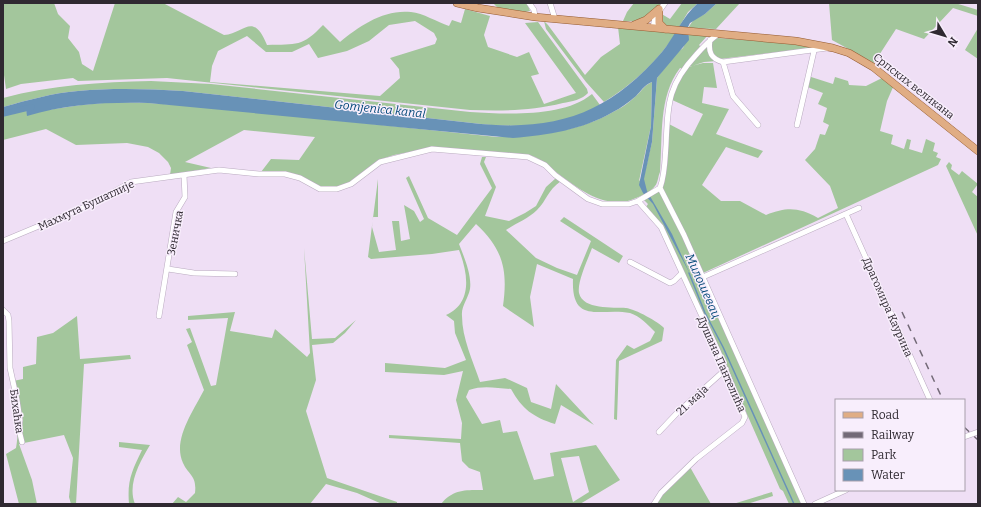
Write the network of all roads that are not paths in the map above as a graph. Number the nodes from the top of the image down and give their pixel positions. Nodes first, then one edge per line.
1 (457, 3) edge
2 (529, 3) edge
3 (550, 3) edge
4 (665, 3) edge
5 (659, 9) junction
6 (535, 17) junction
7 (555, 19) junction
8 (632, 26) junction
9 (653, 28) junction
10 (666, 29) junction
11 (710, 36) junction
12 (833, 48) junction
13 (814, 50) junction
14 (723, 62) junction
15 (758, 125) dead end
16 (797, 125) dead end
17 (978, 151) edge
18 (184, 175) junction
19 (660, 188) junction
20 (641, 200) junction
21 (859, 208) dead end
22 (846, 214) junction
23 (3, 241) edge
24 (630, 262) dead end
25 (168, 269) junction
26 (235, 274) dead end
27 (681, 274) junction
28 (703, 277) junction
29 (3, 310) edge
30 (159, 316) dead end
31 (726, 369) junction
32 (930, 399) edge
33 (659, 432) dead end
34 (978, 432) edge
35 (965, 437) edge
36 (22, 442) dead end
37 (844, 491) edge
38 (654, 504) edge
39 (804, 504) edge
40 (815, 504) edge

1 - 6 main road, Српских великана
2 - 6 street
3 - 7 street
4 - 5 street
5 - 8 main road
5 - 9 street
5 - 10 main road
6 - 7 main road, Српских великана
7 - 8 main road, Српских великана
8 - 9 main road, Српских великана
9 - 10 main road, Српских великана
10 - 11 main road, Српских великана
11 - 12 main road, Српских великана
11 - 14 street
11 - 19 street
12 - 13 street, Српских великана
12 - 17 main road, Српских великана
13 - 14 street, Српских великана
13 - 16 street
14 - 15 street
18 - 20 street, Махмута Бушатлије
18 - 23 street, Махмута Бушатлије
18 - 25 street, Зеничка
19 - 20 street, Махмута Бушатлије
19 - 28 street
20 - 27 street, Душана Пантелића
21 - 22 street
22 - 28 street
22 - 32 street, Драгомира Каурина
24 - 27 street
25 - 26 street, Зеничка
25 - 30 street, Зеничка
27 - 31 street, Душана Пантелића
28 - 39 street
29 - 36 street, Бихаћка
31 - 33 street, 21. маја
31 - 38 street, Душана Пантелића
34 - 35 street
37 - 40 street

